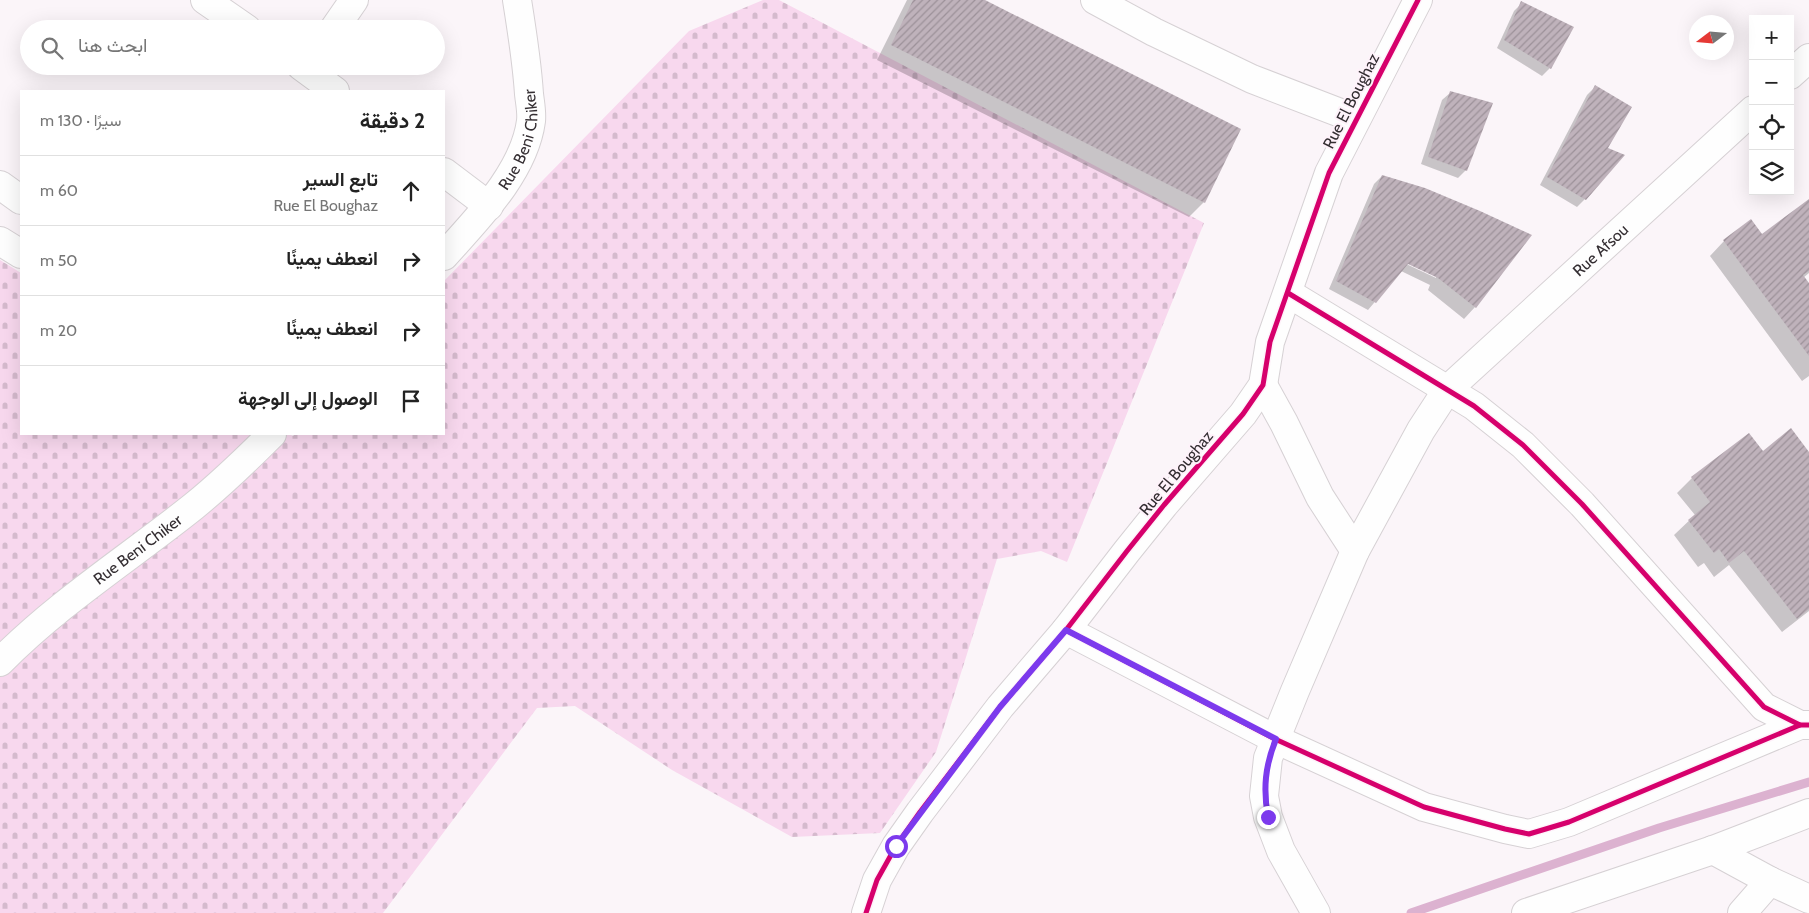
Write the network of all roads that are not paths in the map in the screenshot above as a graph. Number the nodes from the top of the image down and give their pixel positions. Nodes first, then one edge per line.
1 (205, 0) edge
2 (354, 0) edge
3 (517, 0) edge
4 (1095, 0) edge
5 (1407, 4) edge
6 (234, 20) edge
7 (340, 20) edge
8 (1809, 58) edge
9 (1794, 72) edge
10 (315, 75) edge
11 (334, 90) edge
12 (1749, 114) edge
13 (1356, 119) junction
14 (445, 173) edge
15 (0, 185) edge
16 (20, 199) edge
17 (489, 206) junction
18 (0, 241) edge
19 (20, 253) edge
20 (445, 255) edge
21 (1288, 293) junction
22 (1264, 385) junction
23 (1447, 390) junction
24 (271, 435) edge
25 (1355, 551) junction
26 (1066, 630) junction
27 (0, 662) edge
28 (1804, 725) edge
29 (1276, 739) junction
30 (1809, 813) edge
31 (1713, 850) junction
32 (1770, 881) junction
33 (1809, 900) edge
34 (866, 913) edge
35 (1316, 913) edge
36 (1526, 913) edge
37 (1742, 913) edge

1 - 6 street
2 - 7 street
3 - 17 street, Rue Beni Chiker
4 - 13 street
5 - 13 street, Rue El Boughaz
8 - 9 street
10 - 11 street
12 - 23 street, Rue Afsou
13 - 21 street, Rue El Boughaz
14 - 17 street
15 - 16 street
17 - 20 street, Rue Beni Chiker
18 - 19 street
21 - 22 street, Rue El Boughaz
21 - 23 street
22 - 25 street
22 - 26 street, Rue El Boughaz
23 - 25 street, Rue Afsou
23 - 28 street
24 - 27 street, Rue Beni Chiker
25 - 29 street, Rue Afsou
26 - 29 street
26 - 34 street, Rue El Boughaz
28 - 29 street
29 - 35 street, Rue Afsou
30 - 31 street
31 - 32 street
31 - 36 street
32 - 33 street
32 - 37 street

